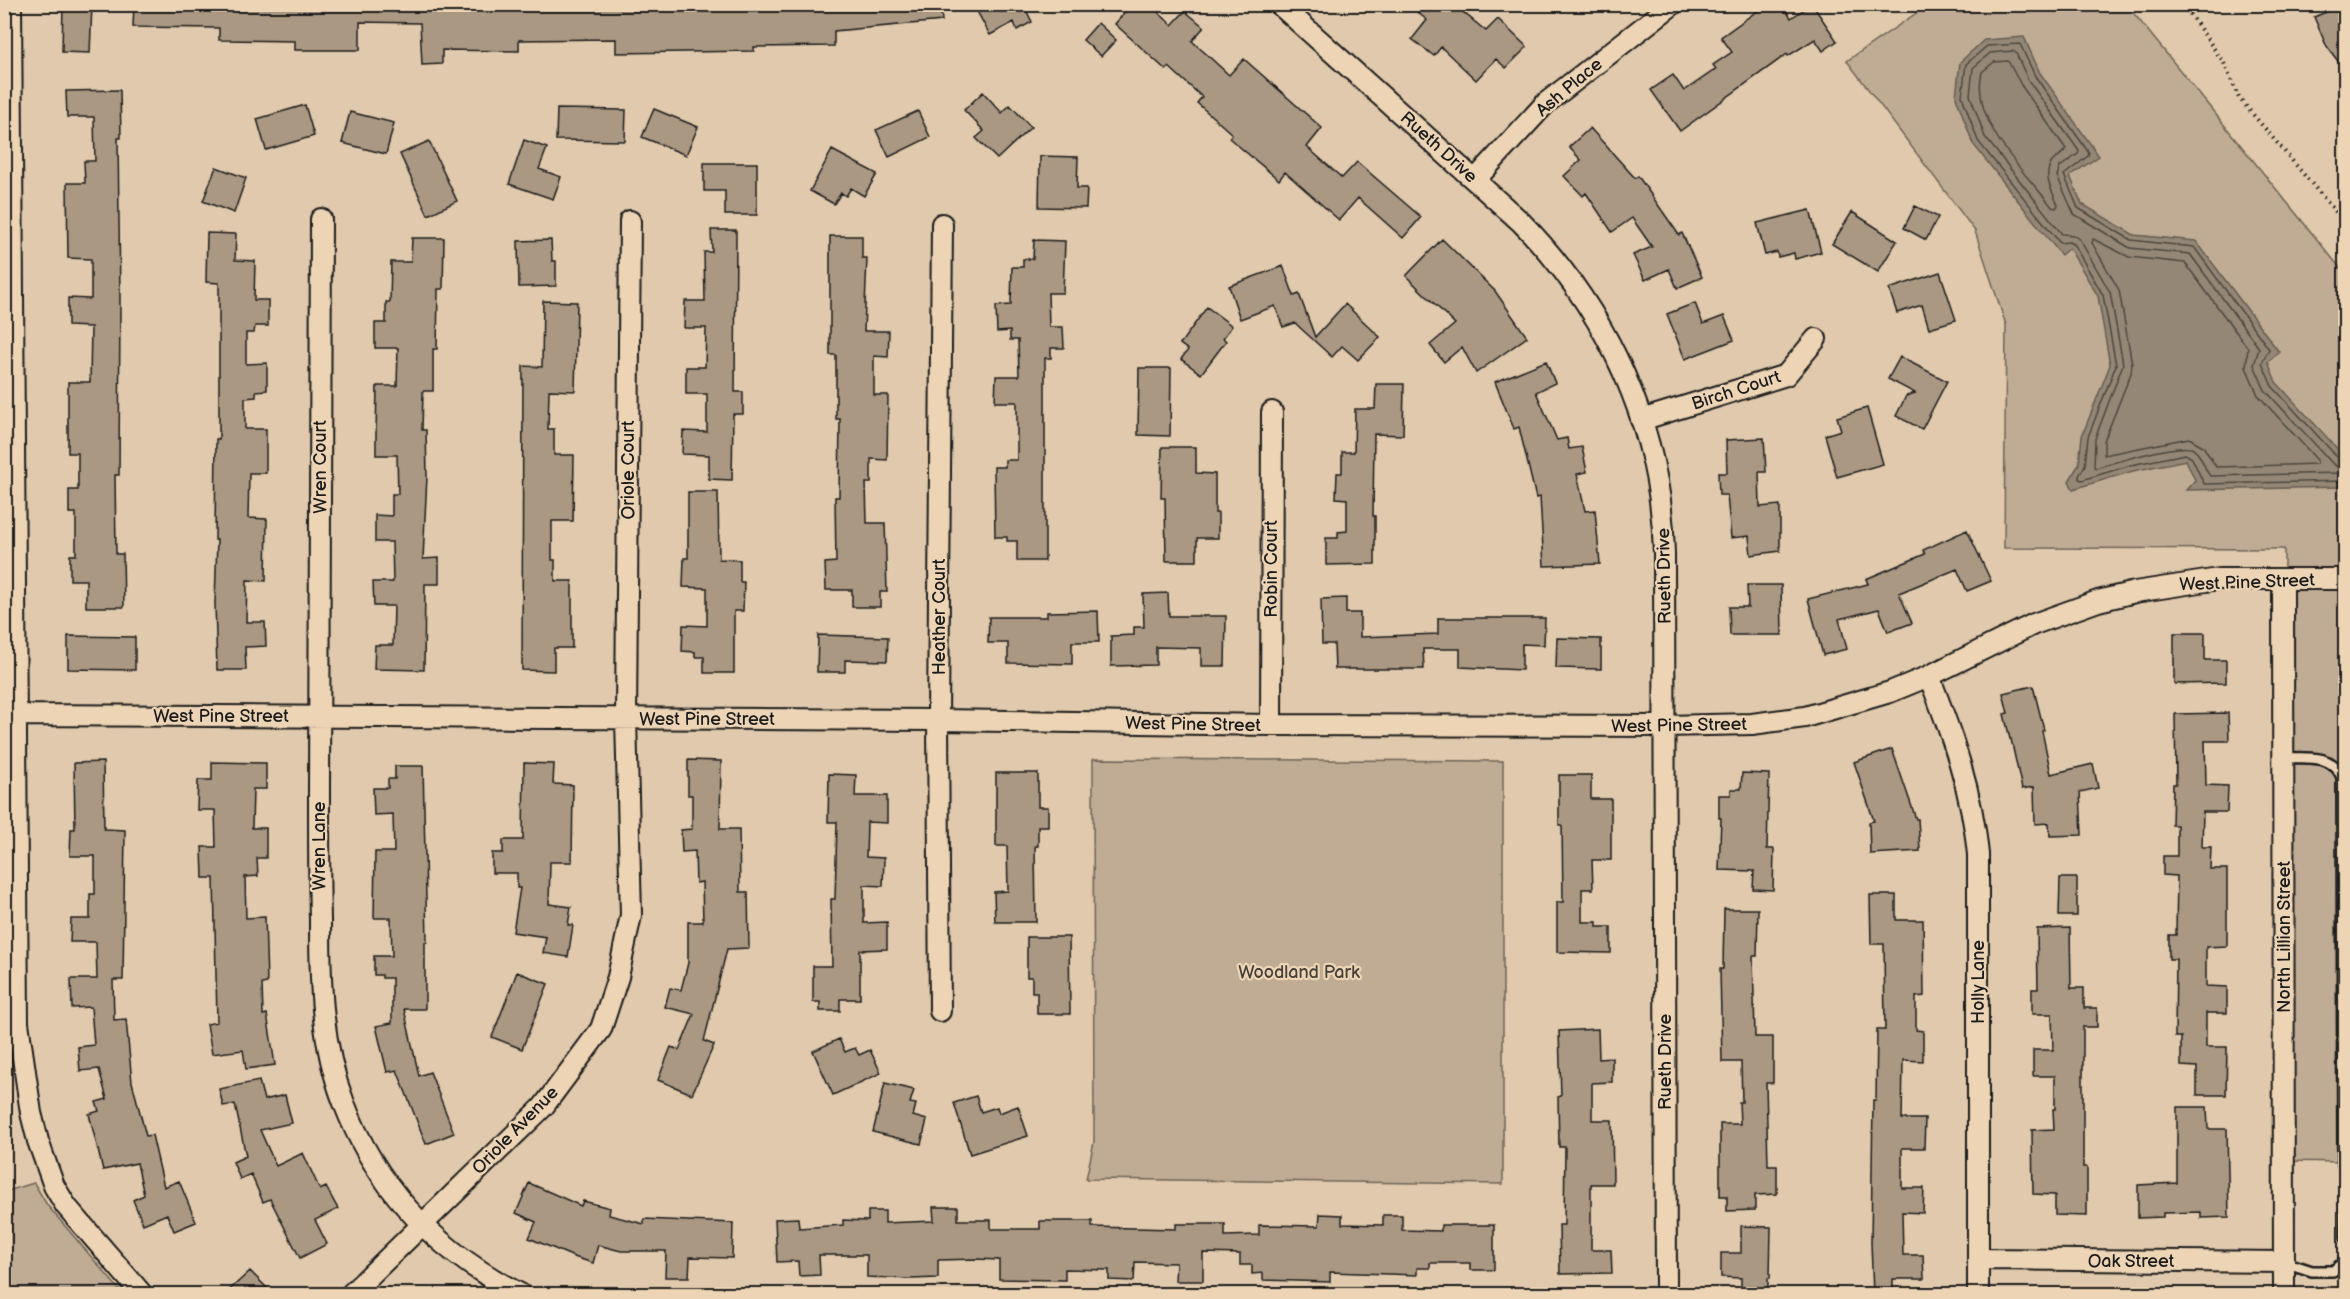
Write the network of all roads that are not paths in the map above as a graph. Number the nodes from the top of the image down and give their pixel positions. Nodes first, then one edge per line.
1 (11, 4) edge
2 (1279, 4) edge
3 (1673, 4) edge
4 (1475, 180) junction
5 (321, 219) dead end
6 (630, 221) dead end
7 (942, 224) dead end
8 (1816, 339) dead end
9 (1272, 412) dead end
10 (1641, 420) junction
11 (2283, 579) junction
12 (2346, 579) edge
13 (1929, 676) junction
14 (14, 715) junction
15 (318, 716) junction
16 (626, 718) junction
17 (938, 720) junction
18 (1271, 725) junction
19 (1665, 726) junction
20 (2283, 758) junction
21 (940, 1011) dead end
22 (2346, 1174) edge
23 (2346, 1190) edge
24 (421, 1224) junction
25 (2346, 1238) edge
26 (1978, 1259) junction
27 (2346, 1260) edge
28 (2284, 1262) junction
29 (142, 1294) edge
30 (351, 1294) edge
31 (520, 1294) edge
32 (1666, 1294) edge
33 (1978, 1294) edge
34 (2284, 1294) edge

1 - 14 street
2 - 4 street, Rueth Drive
3 - 4 street, Ash Place
4 - 10 street, Rueth Drive
5 - 15 street, Wren Court
6 - 16 street, Oriole Court
7 - 17 street, Heather Court
8 - 10 street, Birch Court
9 - 18 street, Robin Court
10 - 19 street, Rueth Drive
11 - 12 street, West Pine Street
11 - 13 street, West Pine Street
11 - 20 street, North Lillian Street
13 - 19 street, West Pine Street
13 - 26 street, Holly Lane
14 - 15 street, West Pine Street
14 - 29 street
15 - 16 street, West Pine Street
15 - 24 street, Wren Lane
16 - 17 street, West Pine Street
16 - 24 street, Oriole Avenue
17 - 18 street, West Pine Street
17 - 21 street, Heather Court
18 - 19 street, West Pine Street
19 - 32 street, Rueth Drive
20 - 22 lane
20 - 28 street, North Lillian Street
23 - 25 lane
24 - 30 street, Oriole Avenue
24 - 31 street, Wren Lane
26 - 28 street, Oak Street
26 - 33 street, Holly Lane
27 - 28 lane
28 - 34 street, North Lillian Street

